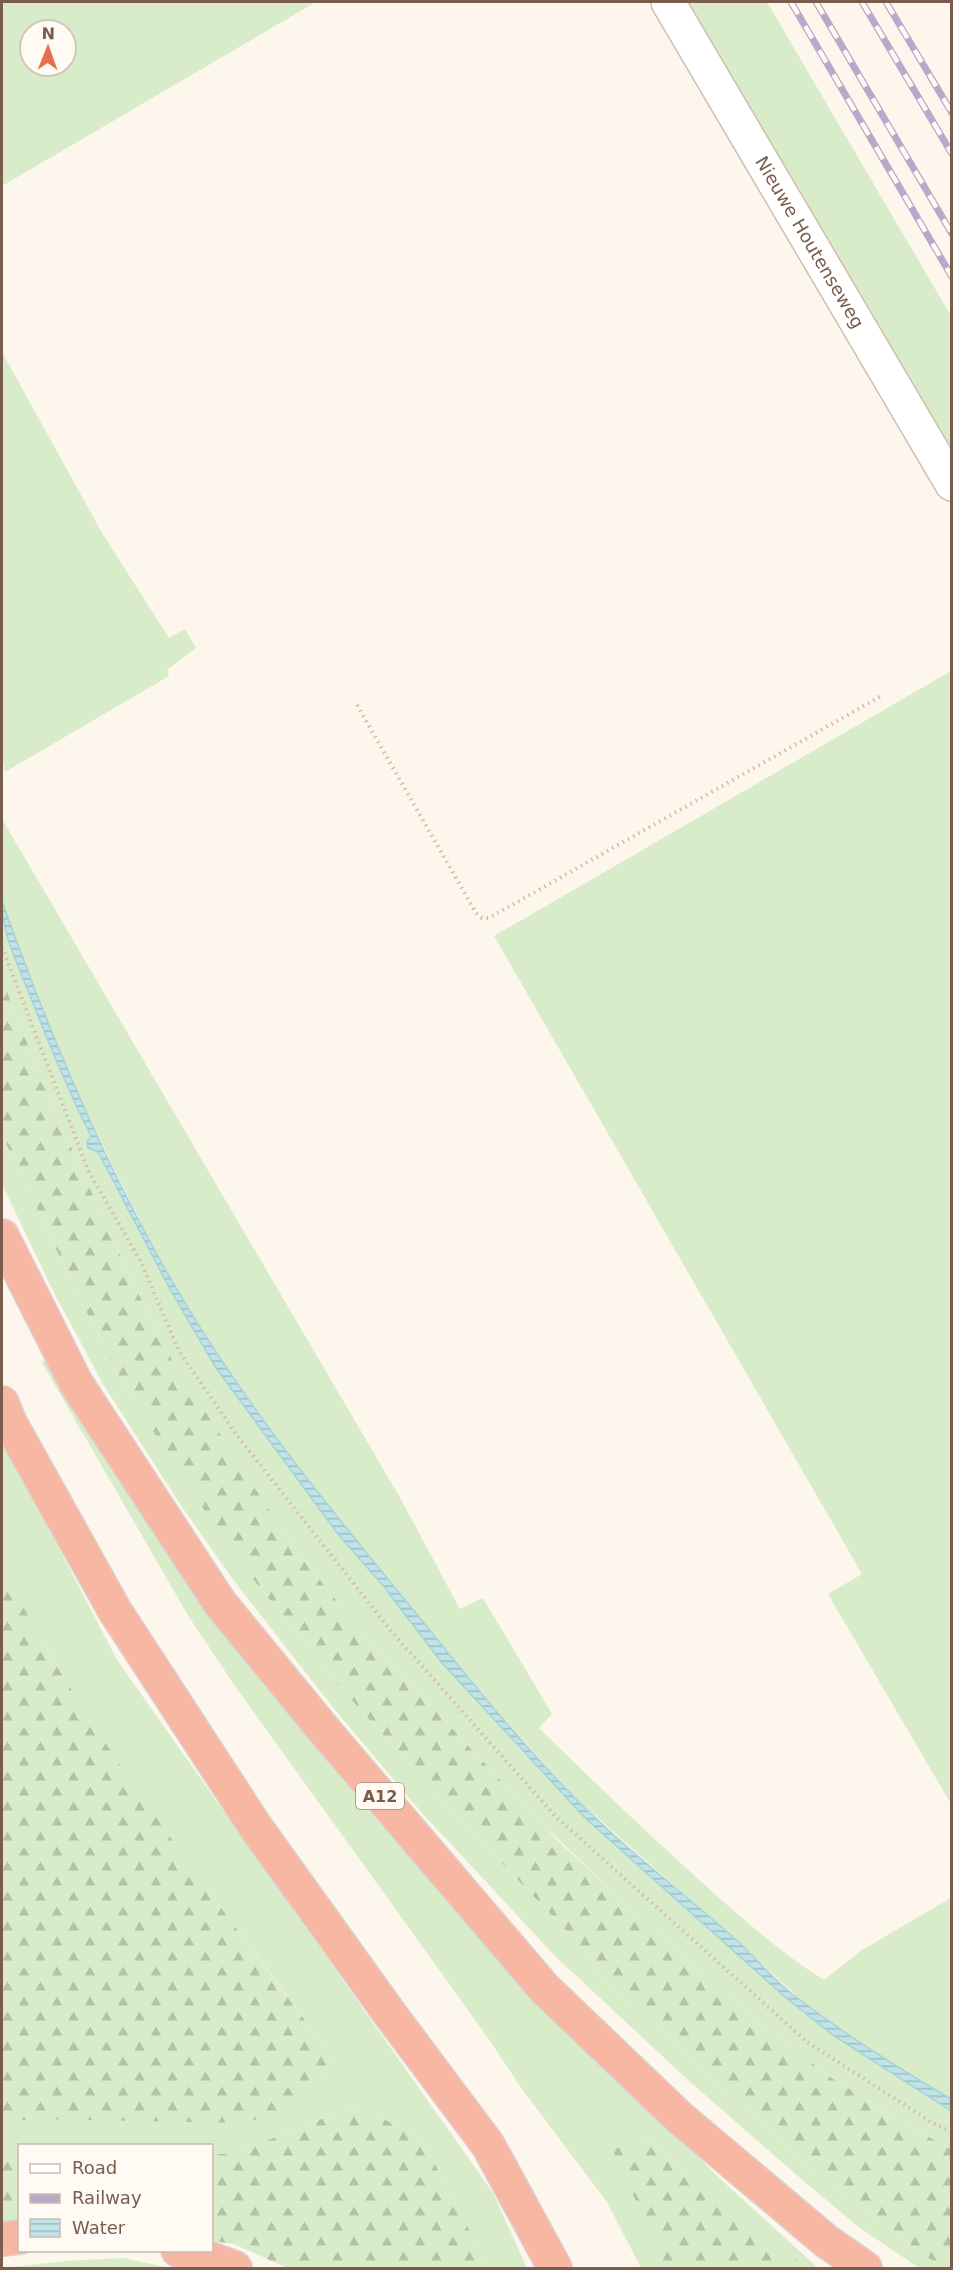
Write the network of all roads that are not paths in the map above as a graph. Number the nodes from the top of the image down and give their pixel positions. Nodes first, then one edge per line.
1 (668, 2) edge
2 (951, 484) edge
3 (2, 1236) edge
4 (2, 1403) edge
5 (18, 2237) edge
6 (2, 2239) edge
7 (186, 2252) edge
8 (235, 2268) edge
9 (555, 2268) edge
10 (865, 2268) edge

1 - 2 street, Nieuwe Houtenseweg
3 - 10 highway, A12
4 - 9 highway
5 - 6 highway
7 - 8 highway

